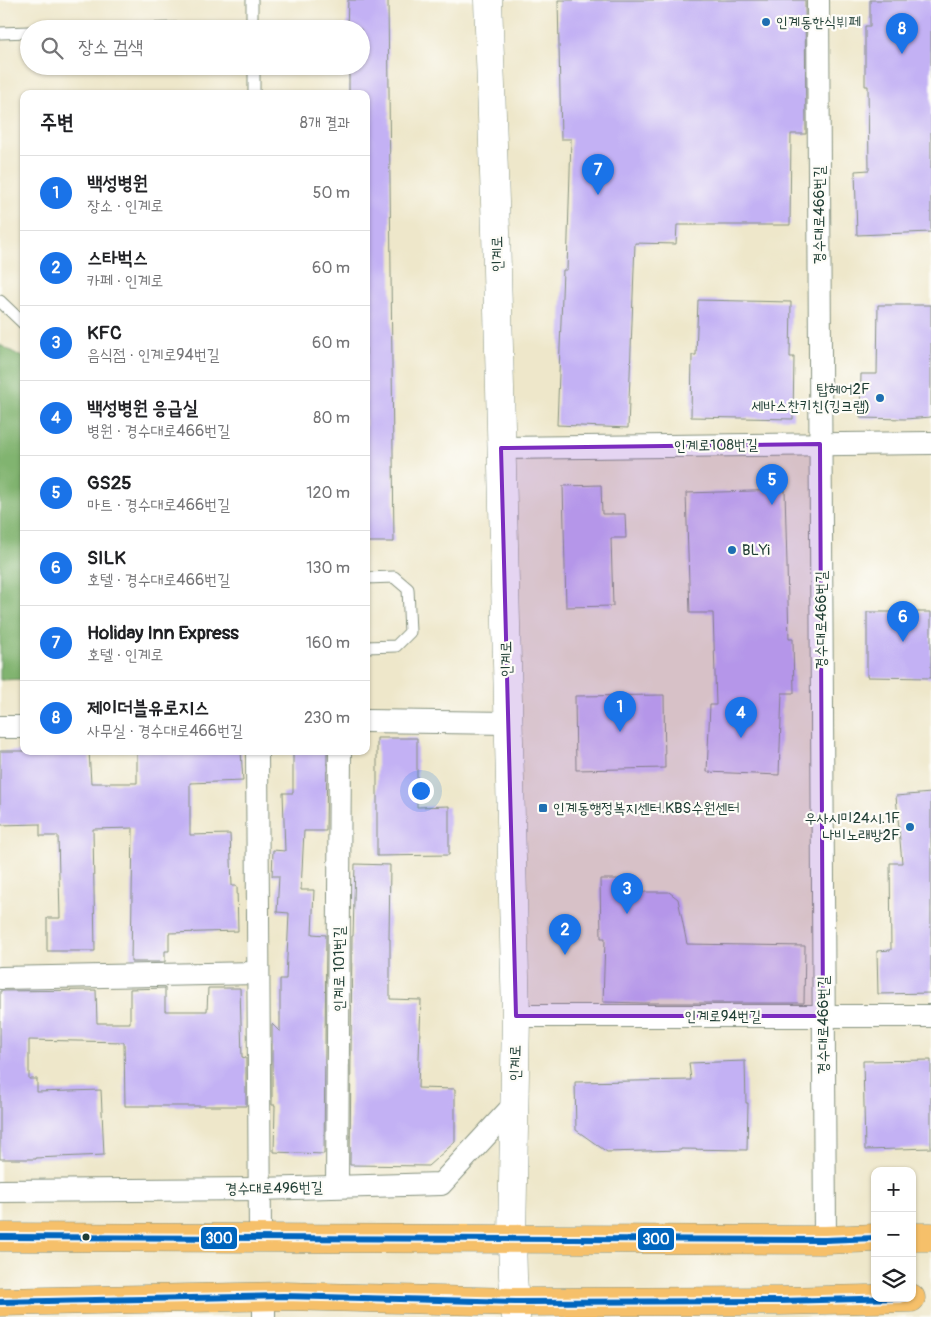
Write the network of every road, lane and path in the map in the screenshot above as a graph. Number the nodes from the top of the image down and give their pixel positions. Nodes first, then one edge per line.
1 (252, 0) edge
2 (488, 0) edge
3 (818, 0) edge
4 (252, 20) edge
5 (20, 32) edge
6 (0, 33) edge
7 (254, 75) edge
8 (254, 90) edge
9 (0, 301) edge
10 (20, 320) edge
11 (931, 443) edge
12 (820, 444) junction
13 (501, 448) junction
14 (370, 578) edge
15 (370, 647) edge
16 (370, 722) edge
17 (508, 723) junction
18 (0, 727) edge
19 (20, 727) edge
20 (257, 755) edge
21 (340, 755) edge
22 (258, 973) junction
23 (0, 978) edge
24 (516, 1016) junction
25 (823, 1016) junction
26 (931, 1016) edge
27 (514, 1105) junction
28 (337, 1186) junction
29 (259, 1189) junction
30 (0, 1191) edge
31 (0, 1237) edge
32 (916, 1237) edge
33 (931, 1237) edge
34 (260, 1238) junction
35 (512, 1238) junction
36 (871, 1238) edge
37 (825, 1240) junction
38 (916, 1298) edge
39 (931, 1298) edge
40 (871, 1301) edge
41 (0, 1302) edge
42 (264, 1307) edge
43 (780, 1309) edge
44 (516, 1310) edge

1 - 4 lane
2 - 13 street, 인계로
3 - 12 street, 경수대로466번길
5 - 6 lane
7 - 8 lane
9 - 10 lane
11 - 12 street, 인계로108번길
12 - 13 street, 인계로108번길
12 - 25 street, 경수대로466번길
13 - 17 street, 인계로
14 - 15 lane
16 - 17 street
17 - 24 street, 인계로
18 - 19 street
20 - 22 street
21 - 28 street, 인계로 101번길
22 - 23 street
22 - 29 street
24 - 25 street, 인계로94번길
24 - 27 street, 인계로
25 - 26 street, 인계로94번길
25 - 37 street, 경수대로466번길
27 - 28 street, 경수대로496번길
27 - 35 street, 인계로
28 - 29 street, 경수대로496번길
29 - 30 street, 경수대로496번길
29 - 34 street
31 - 34 main road
32 - 33 main road
34 - 35 main road
35 - 37 main road
35 - 44 street, 인계로
36 - 37 main road
38 - 39 main road
40 - 43 main road
41 - 42 main road
42 - 44 main road
43 - 44 main road

